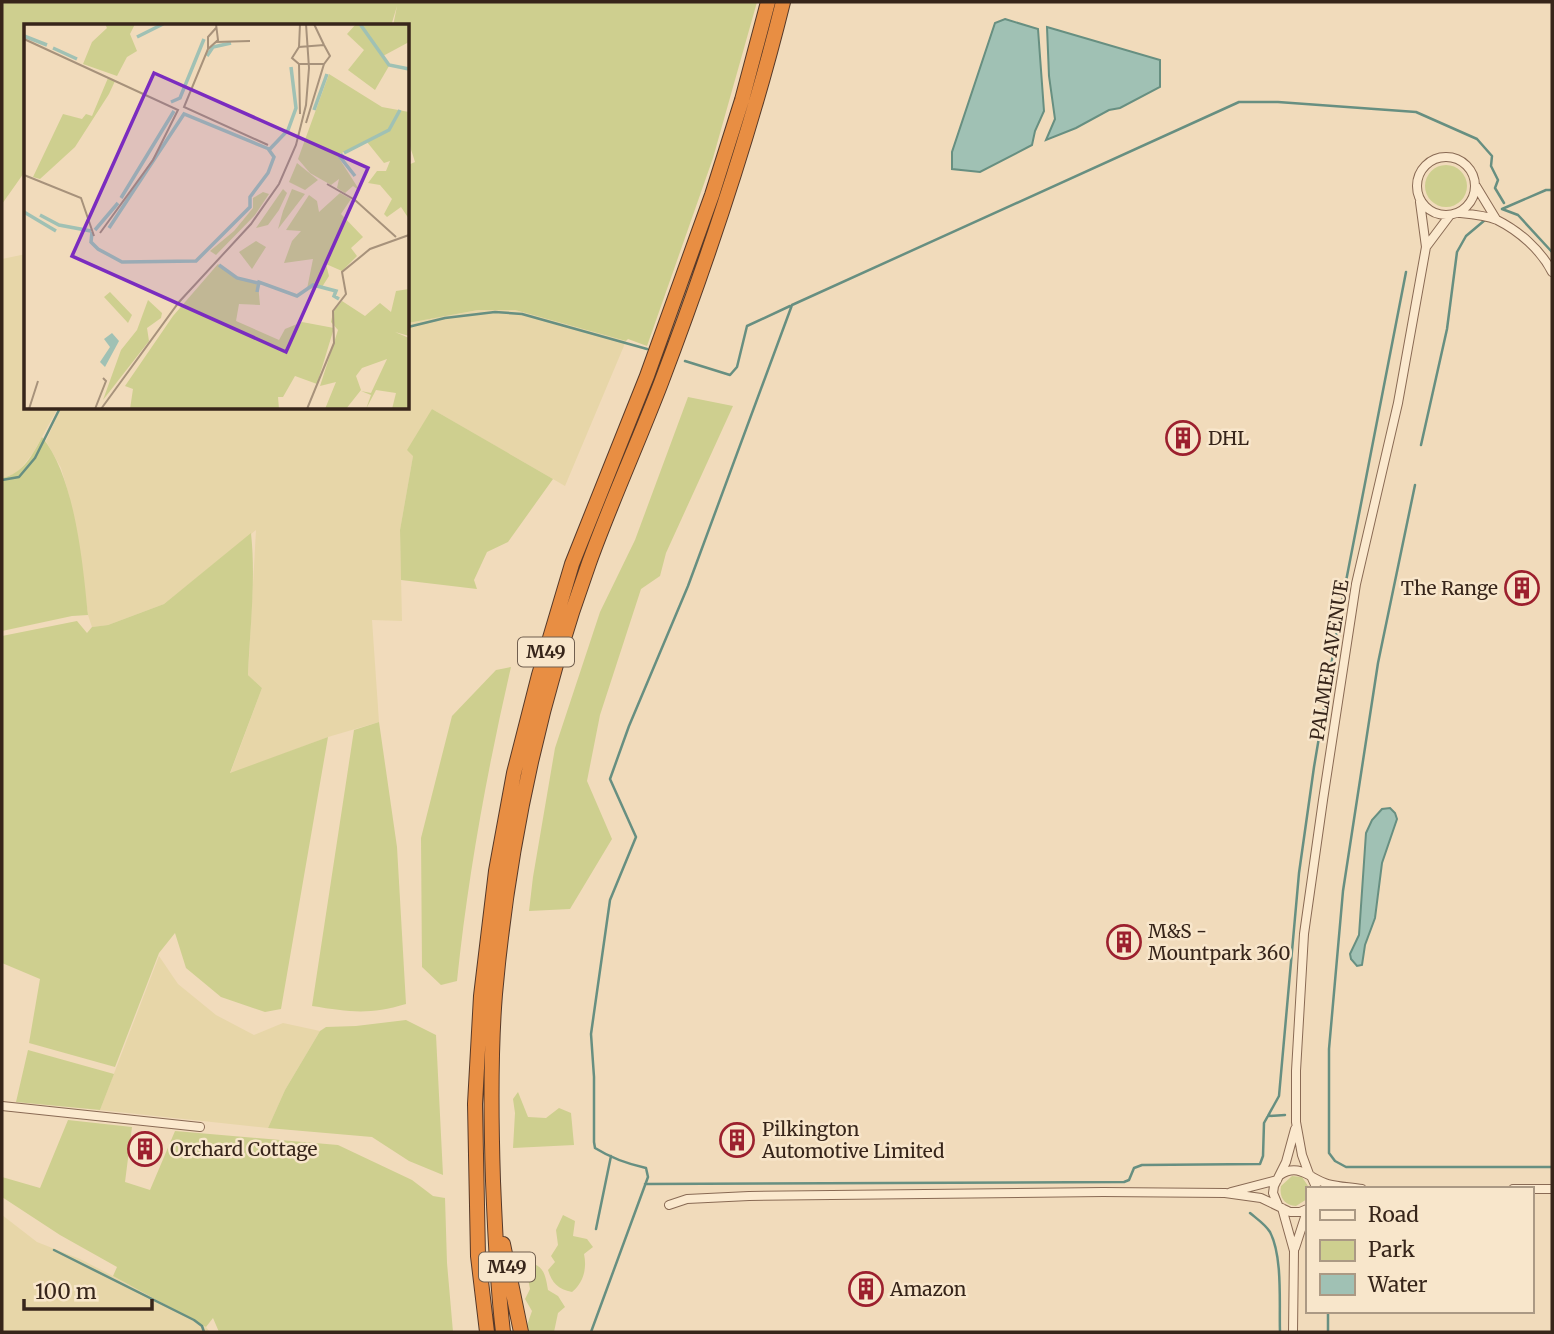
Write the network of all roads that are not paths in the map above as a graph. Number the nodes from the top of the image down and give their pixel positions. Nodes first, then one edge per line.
1 (768, 2) edge
2 (783, 2) edge
3 (1475, 185) junction
4 (1420, 199) junction
5 (1454, 214) junction
6 (1496, 219) junction
7 (1426, 247) junction
8 (1552, 272) edge
9 (2, 1106) edge
10 (1296, 1122) junction
11 (200, 1127) dead end
12 (1310, 1175) junction
13 (1278, 1177) junction
14 (1316, 1187) edge
15 (1351, 1187) edge
16 (1533, 1189) edge
17 (1552, 1189) edge
18 (1225, 1193) junction
19 (494, 1202) junction
20 (669, 1205) dead end
21 (1280, 1206) junction
22 (1306, 1210) edge
23 (1306, 1213) edge
24 (1294, 1251) junction
25 (478, 1256) junction
26 (480, 1332) edge
27 (487, 1332) edge
28 (503, 1332) edge
29 (521, 1332) edge
30 (1293, 1332) edge

1 - 25 highway, M49
2 - 19 highway, M49
3 - 4 street
3 - 5 street
3 - 6 street
4 - 5 street
4 - 7 street
5 - 6 street
5 - 7 street, PALMER AVENUE
6 - 8 street
7 - 10 street, PALMER AVENUE
9 - 11 street
10 - 12 street
10 - 13 street
12 - 13 street
12 - 14 street
12 - 15 street
13 - 18 street
13 - 21 street
16 - 17 street
18 - 20 street
18 - 21 street
19 - 28 highway, M49
19 - 29 highway, M49
21 - 22 street
21 - 24 street
23 - 24 street
24 - 30 street
25 - 26 highway, M49
25 - 27 highway, M49

